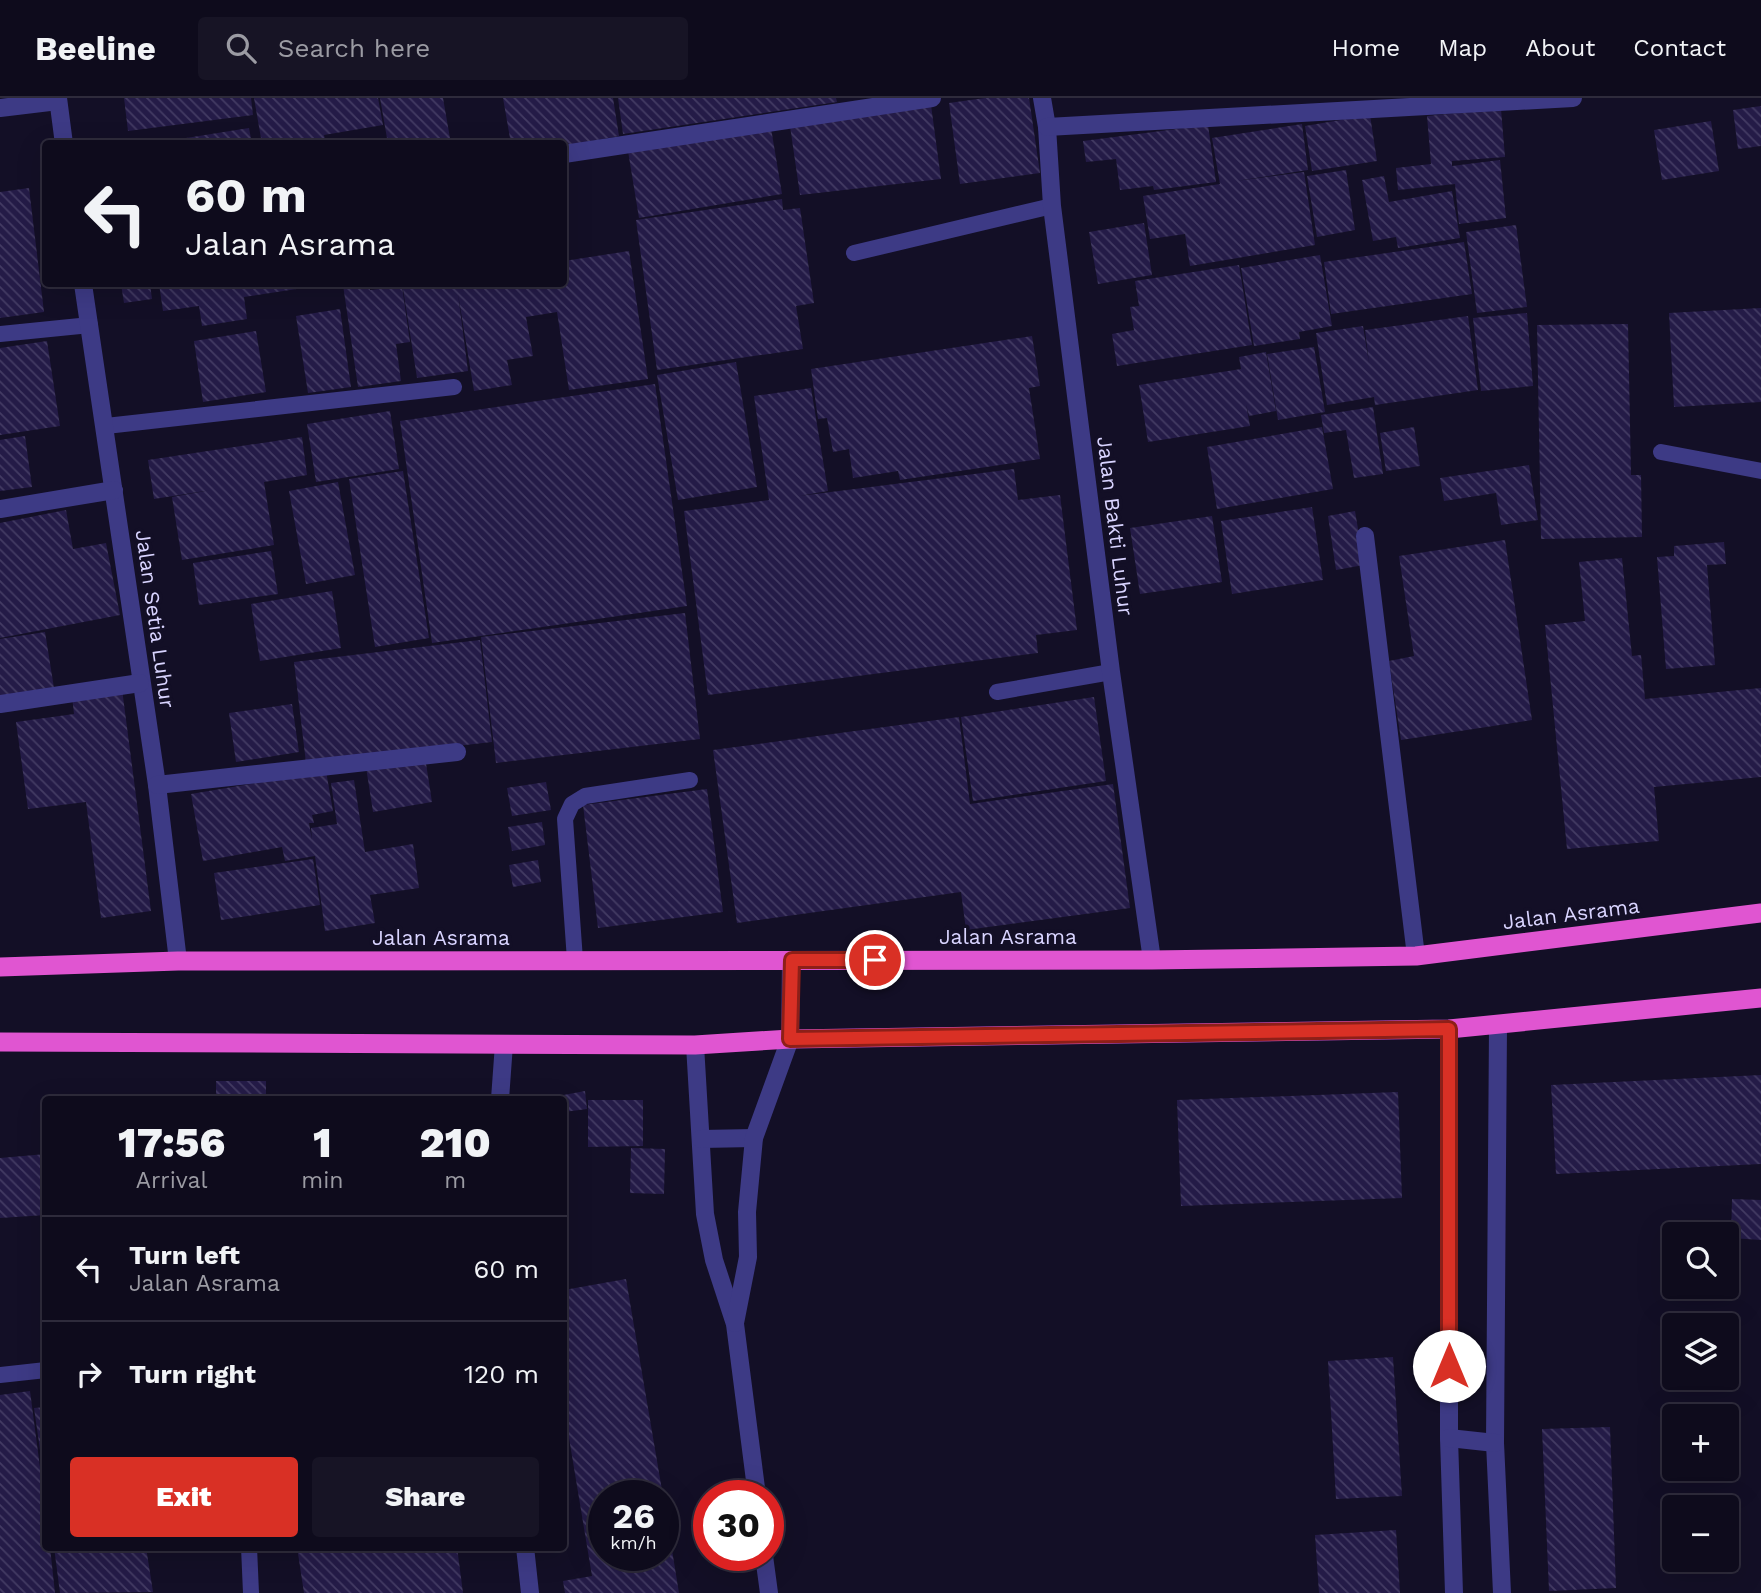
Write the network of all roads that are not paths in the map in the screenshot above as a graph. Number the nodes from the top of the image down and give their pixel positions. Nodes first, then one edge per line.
1 (932, 98) edge
2 (1042, 98) edge
3 (1573, 98) edge
4 (58, 100) edge
5 (0, 108) edge
6 (1047, 127) junction
7 (63, 140) edge
8 (567, 154) edge
9 (1052, 206) junction
10 (854, 253) dead end
11 (84, 287) edge
12 (90, 325) junction
13 (0, 334) edge
14 (454, 387) dead end
15 (106, 426) junction
16 (1661, 452) dead end
17 (1761, 471) edge
18 (114, 490) junction
19 (0, 509) edge
20 (1365, 536) dead end
21 (1111, 672) junction
22 (140, 683) junction
23 (997, 692) dead end
24 (0, 704) edge
25 (457, 751) dead end
26 (690, 780) dead end
27 (157, 785) junction
28 (1761, 913) edge
29 (1416, 956) junction
30 (575, 960) junction
31 (792, 960) junction
32 (1152, 960) junction
33 (178, 961) junction
34 (0, 967) edge
35 (1761, 998) edge
36 (1498, 1026) junction
37 (1449, 1029) junction
38 (790, 1039) junction
39 (0, 1042) edge
40 (504, 1044) junction
41 (695, 1045) junction
42 (500, 1096) edge
43 (754, 1138) junction
44 (701, 1139) junction
45 (735, 1324) junction
46 (42, 1370) edge
47 (0, 1375) edge
48 (1449, 1438) junction
49 (1495, 1443) junction
50 (755, 1480) edge
51 (249, 1551) edge
52 (525, 1551) edge
53 (766, 1571) edge
54 (251, 1593) edge
55 (530, 1593) edge
56 (769, 1593) edge
57 (1454, 1593) edge
58 (1503, 1593) edge

1 - 8 street
2 - 6 street, Jalan Bakti Luhur
3 - 6 street
4 - 5 street
4 - 7 street
6 - 9 street, Jalan Bakti Luhur
9 - 10 lane
9 - 21 street, Jalan Bakti Luhur
11 - 12 street, Jalan Setia Luhur
12 - 13 lane
12 - 15 street, Jalan Setia Luhur
14 - 15 lane
15 - 18 street, Jalan Setia Luhur
16 - 17 lane
18 - 19 street
18 - 22 street, Jalan Setia Luhur
20 - 29 street
21 - 23 lane
21 - 32 street, Jalan Bakti Luhur
22 - 24 street
22 - 27 street, Jalan Setia Luhur
25 - 27 street
26 - 30 lane
27 - 33 street, Jalan Setia Luhur
28 - 29 highway, Jalan Asrama
29 - 32 highway, Jalan Asrama
30 - 31 highway, Jalan Asrama
30 - 33 highway, Jalan Asrama
31 - 32 highway, Jalan Asrama
31 - 38 street
33 - 34 highway, Jalan Asrama
35 - 36 highway
36 - 37 highway
36 - 49 street
37 - 38 highway
37 - 48 street
38 - 41 highway
38 - 43 street
39 - 40 highway
40 - 41 highway
40 - 42 street
41 - 44 street
43 - 44 street
43 - 45 street
44 - 45 street
45 - 50 street
46 - 47 lane
48 - 49 street
48 - 57 street
49 - 58 street
51 - 54 lane
52 - 55 street
53 - 56 street

